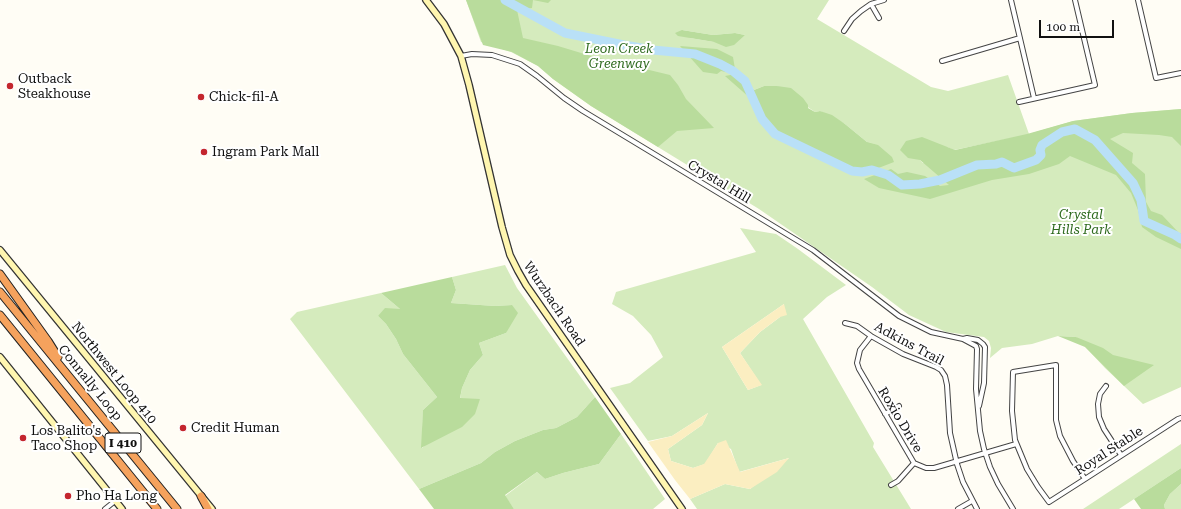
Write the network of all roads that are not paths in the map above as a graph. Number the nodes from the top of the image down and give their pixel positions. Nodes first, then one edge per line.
1 (426, 0) edge
2 (884, 0) edge
3 (1011, 0) edge
4 (1075, 0) edge
5 (1138, 0) edge
6 (871, 4) junction
7 (879, 18) dead end
8 (844, 31) dead end
9 (1020, 38) junction
10 (461, 56) junction
11 (942, 61) dead end
12 (1181, 74) edge
13 (1034, 98) junction
14 (1019, 102) dead end
15 (0, 250) edge
16 (0, 274) edge
17 (0, 292) edge
18 (0, 316) edge
19 (845, 323) dead end
20 (871, 336) junction
21 (963, 340) junction
22 (0, 357) edge
23 (70, 378) junction
24 (1106, 386) dead end
25 (899, 406) dead end
26 (978, 410) junction
27 (885, 414) junction
28 (1181, 418) edge
29 (1016, 444) junction
30 (985, 452) junction
31 (1121, 455) junction
32 (956, 462) junction
33 (914, 463) junction
34 (1085, 479) junction
35 (891, 485) dead end
36 (201, 496) junction
37 (115, 501) junction
38 (972, 501) junction
39 (105, 509) edge
40 (122, 509) edge
41 (158, 509) edge
42 (177, 509) edge
43 (208, 509) edge
44 (212, 509) edge
45 (682, 509) edge
46 (958, 509) edge
47 (977, 509) edge
48 (1013, 509) edge

1 - 10 main road, Wurzbach Road
2 - 6 street
3 - 9 street
4 - 13 street
5 - 12 street
6 - 7 street
6 - 8 street
9 - 11 street
9 - 13 street
10 - 21 street, Crystal Hill
10 - 45 main road, Wurzbach Road
13 - 14 street
15 - 36 main road, Northwest Loop 410
16 - 23 highway
17 - 23 highway, Connally Loop / I 410
18 - 41 highway, Connally Loop / I 410
19 - 20 street, Adkins Trail
20 - 27 street, Roxio Drive
20 - 32 street, Adkins Trail
21 - 26 street, Crystal Hill
21 - 26 street, Crystal Hill
22 - 37 main road
23 - 42 highway, Connally Loop / I 410
24 - 31 street
25 - 27 street
26 - 30 street
27 - 33 street, Roxio Drive
28 - 31 street, Royal Stable
29 - 30 street, Roxio Drive
29 - 34 street, Royal Stable
29 - 34 street
30 - 32 street, Roxio Drive
30 - 48 street
31 - 34 street, Royal Stable
32 - 33 street, Roxio Drive
32 - 38 street, Adkins Trail
33 - 35 street
36 - 43 highway
36 - 44 main road, Northwest Loop 410
37 - 39 street
37 - 40 main road
38 - 46 street
38 - 47 street, Adkins Trail

